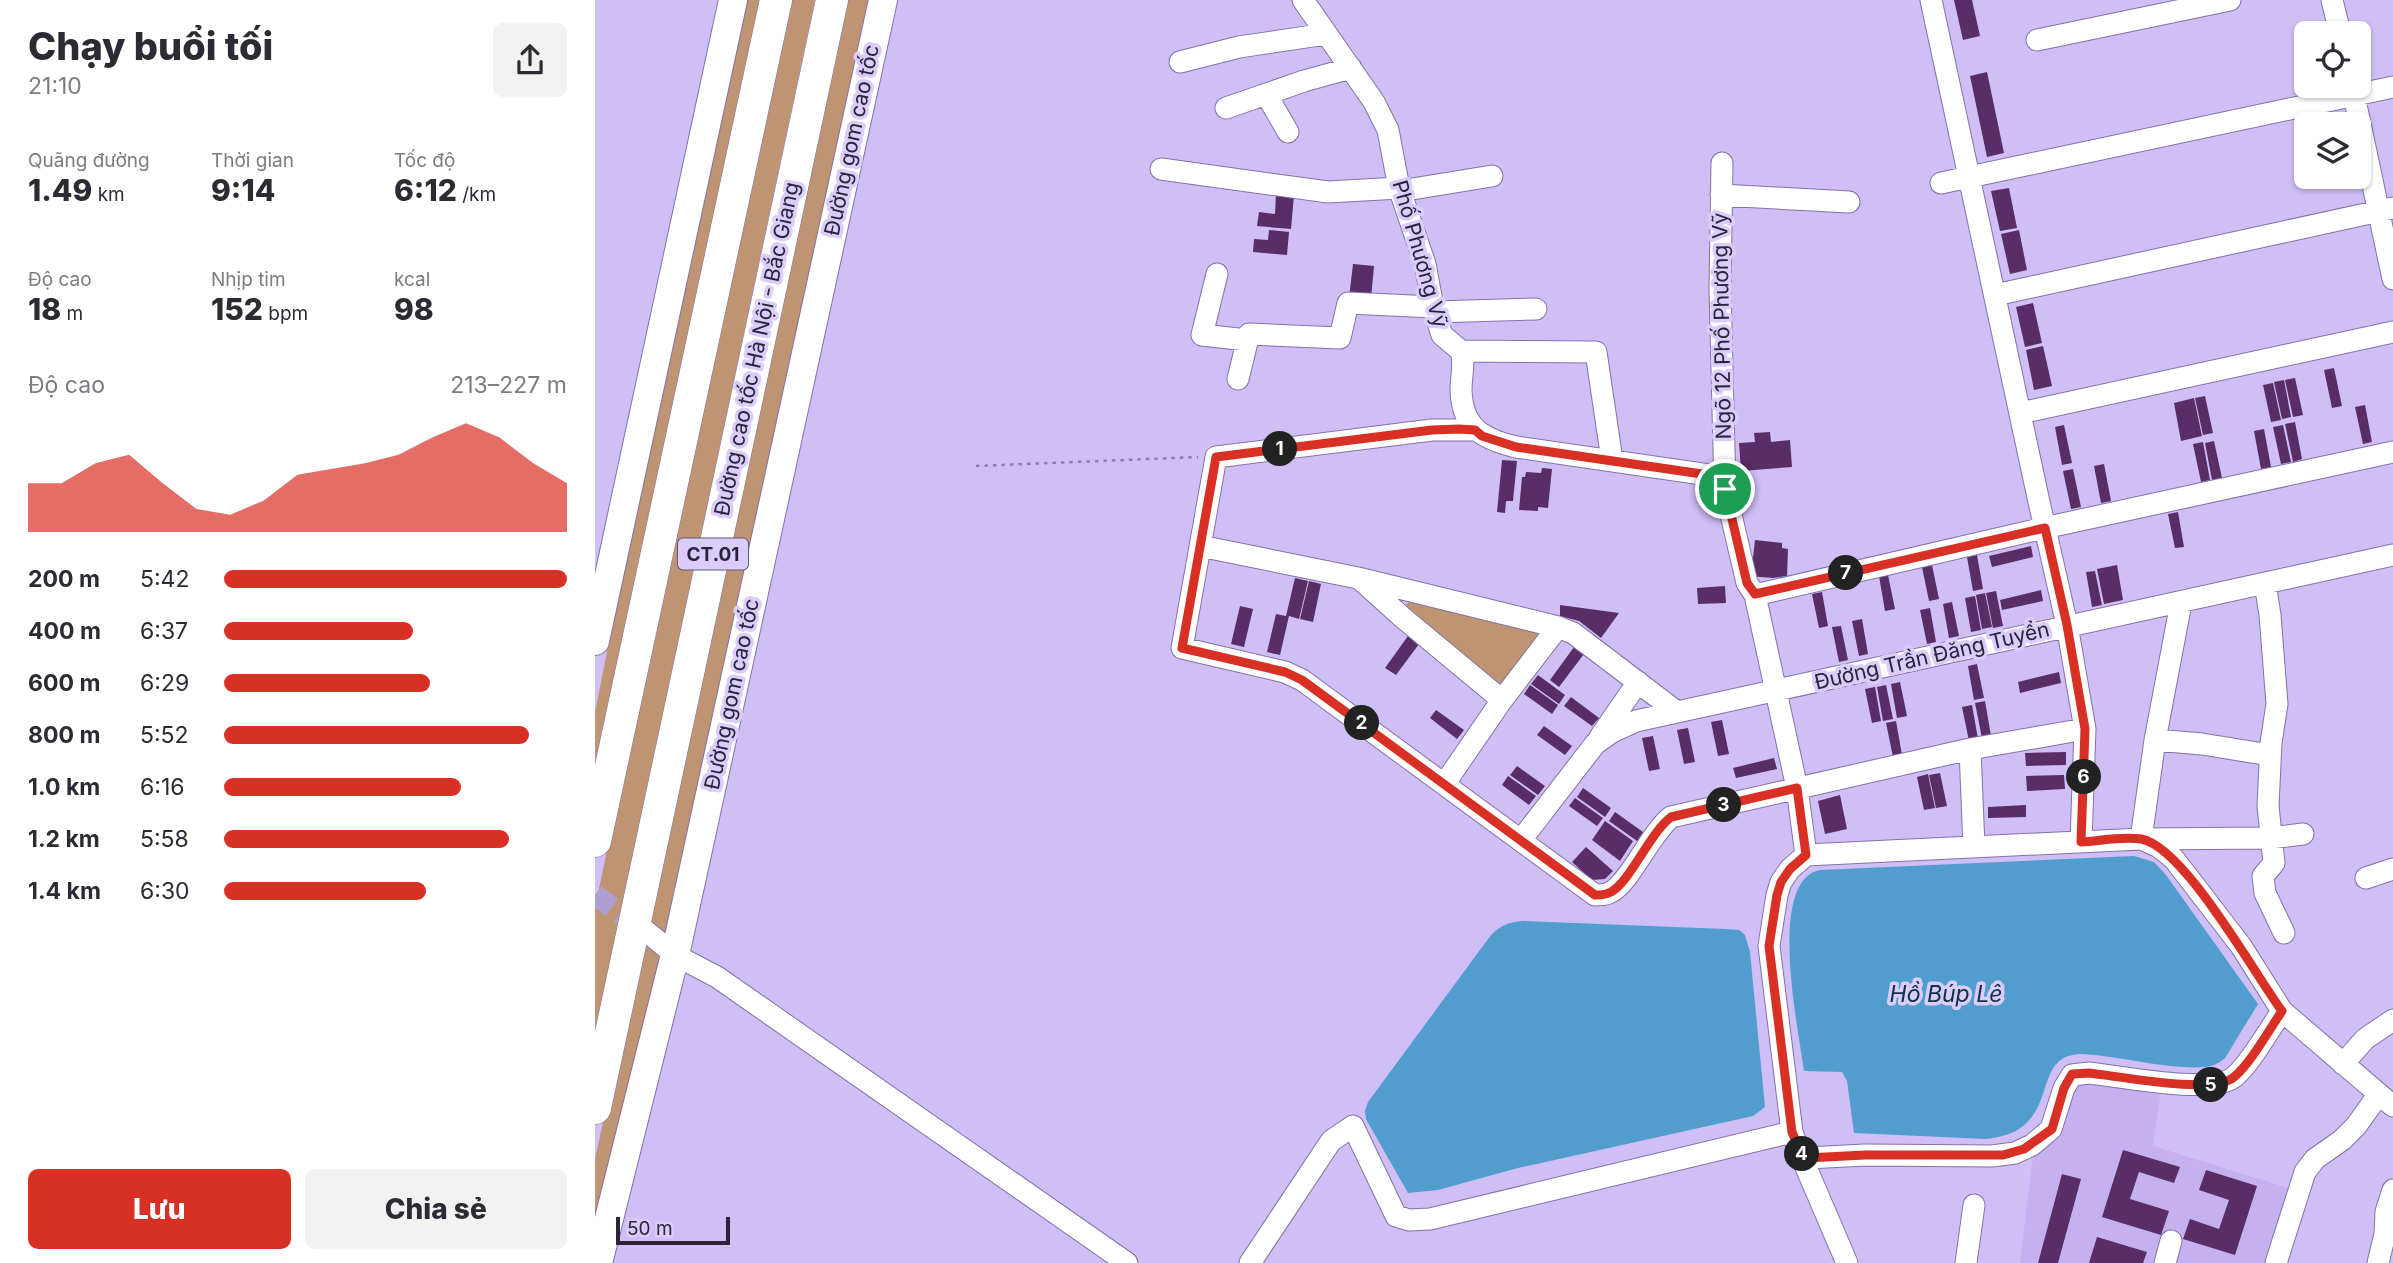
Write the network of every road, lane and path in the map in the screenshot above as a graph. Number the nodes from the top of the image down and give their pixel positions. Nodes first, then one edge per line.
1 (733, 0) edge
2 (776, 0) edge
3 (832, 0) edge
4 (883, 0) edge
5 (1303, 0) edge
6 (1931, 0) edge
7 (2230, 0) edge
8 (2332, 0) edge
9 (2337, 21) edge
10 (1327, 34) junction
11 (2037, 40) dead end
12 (1180, 62) dead end
13 (1351, 68) junction
14 (2393, 87) edge
15 (2371, 89) edge
16 (1266, 93) junction
17 (2318, 98) edge
18 (2355, 98) edge
19 (1226, 108) dead end
20 (1288, 132) dead end
21 (1722, 163) dead end
22 (1161, 169) dead end
23 (1492, 176) dead end
24 (1968, 177) junction
25 (1941, 183) dead end
26 (1399, 190) junction
27 (1721, 195) junction
28 (1849, 202) dead end
29 (2386, 210) edge
30 (1217, 274) dead end
31 (2393, 279) edge
32 (1995, 295) junction
33 (1434, 309) junction
34 (1536, 309) dead end
35 (2393, 332) edge
36 (1247, 340) junction
37 (1461, 351) junction
38 (1238, 379) dead end
39 (2020, 413) junction
40 (1475, 430) junction
41 (2393, 452) edge
42 (1216, 457) junction
43 (1612, 460) junction
44 (976, 466) dead end
45 (1725, 489) junction
46 (2045, 528) junction
47 (1200, 546) junction
48 (2393, 555) edge
49 (1358, 578) junction
50 (2265, 583) junction
51 (1755, 594) junction
52 (2182, 603) junction
53 (2067, 625) junction
54 (1558, 627) junction
55 (595, 641) edge
56 (1638, 682) junction
57 (1775, 691) junction
58 (1502, 700) junction
59 (1677, 712) junction
60 (2085, 729) junction
61 (2155, 740) junction
62 (1595, 744) junction
63 (1970, 749) junction
64 (2270, 755) junction
65 (1445, 783) junction
66 (1797, 788) junction
67 (2303, 834) dead end
68 (2270, 838) junction
69 (2141, 839) junction
70 (1521, 840) junction
71 (595, 841) edge
72 (2081, 842) junction
73 (1974, 847) junction
74 (1806, 855) junction
75 (2393, 869) edge
76 (2366, 878) dead end
77 (646, 931) tunnel mouth
78 (2284, 933) dead end
79 (675, 955) junction
80 (2282, 1011) junction
81 (2393, 1020) edge
82 (2343, 1064) junction
83 (2386, 1100) edge
84 (595, 1108) edge
85 (1796, 1142) junction
86 (2393, 1190) edge
87 (1975, 1205) dead end
88 (2171, 1241) dead end
89 (598, 1263) edge
90 (1127, 1263) edge
91 (1250, 1263) edge
92 (1847, 1263) edge
93 (1966, 1263) edge
94 (2165, 1263) edge
95 (2276, 1263) edge
96 (2378, 1263) edge

1 - 55 main road
2 - 71 highway, CT.01
3 - 84 highway, Đường cao tốc Hà Nội - Bắc Giang / CT.01
4 - 79 main road, Đường gom cao tốc
5 - 10 street, Phố Phương Vỹ
6 - 24 street
7 - 11 street
8 - 9 street
10 - 12 street
10 - 13 street, Phố Phương Vỹ
13 - 16 street
13 - 26 street, Phố Phương Vỹ
14 - 15 street
16 - 19 street
16 - 20 street
17 - 24 street
18 - 29 street
21 - 27 street, Ngõ 12 Phố Phương Vỹ
22 - 26 street
23 - 26 street
24 - 25 street
24 - 32 street
26 - 33 street, Phố Phương Vỹ
27 - 28 street
27 - 45 street, Ngõ 12 Phố Phương Vỹ
29 - 31 street
29 - 32 street
30 - 36 street
32 - 39 street
33 - 34 street
33 - 36 street
33 - 37 street, Phố Phương Vỹ
35 - 39 street
36 - 38 street
37 - 40 street, Phố Phương Vỹ
37 - 43 street
39 - 46 street
40 - 42 street
40 - 43 street
41 - 46 street
42 - 44 path
42 - 47 street
43 - 45 street
45 - 51 street
46 - 51 street
46 - 53 street
47 - 49 street
47 - 65 street
48 - 50 street, Đường Trần Đăng Tuyển
49 - 54 street
49 - 58 street
50 - 52 street, Đường Trần Đăng Tuyển
50 - 64 street
51 - 57 street
52 - 53 street, Đường Trần Đăng Tuyển
52 - 61 street
53 - 57 street, Đường Trần Đăng Tuyển
53 - 60 street
54 - 56 street
54 - 58 street
56 - 59 street
56 - 62 street
57 - 59 street, Đường Trần Đăng Tuyển
57 - 66 street
58 - 65 street
59 - 62 street, Đường Trần Đăng Tuyển
60 - 63 street
60 - 72 street
61 - 64 street
61 - 69 street
62 - 70 street, Đường Trần Đăng Tuyển
63 - 66 street
63 - 73 street
64 - 68 street
65 - 70 street
66 - 70 street
66 - 74 street
67 - 68 street
68 - 69 street
68 - 78 street
69 - 72 street
69 - 80 street
72 - 73 street
73 - 74 street
74 - 85 street
75 - 76 street
77 - 79 street
79 - 89 main road, Đường gom cao tốc
79 - 90 street
80 - 82 street
80 - 85 street
81 - 82 street
82 - 83 street
83 - 95 street
85 - 91 street
85 - 92 street
86 - 96 street
87 - 93 street
88 - 94 street

